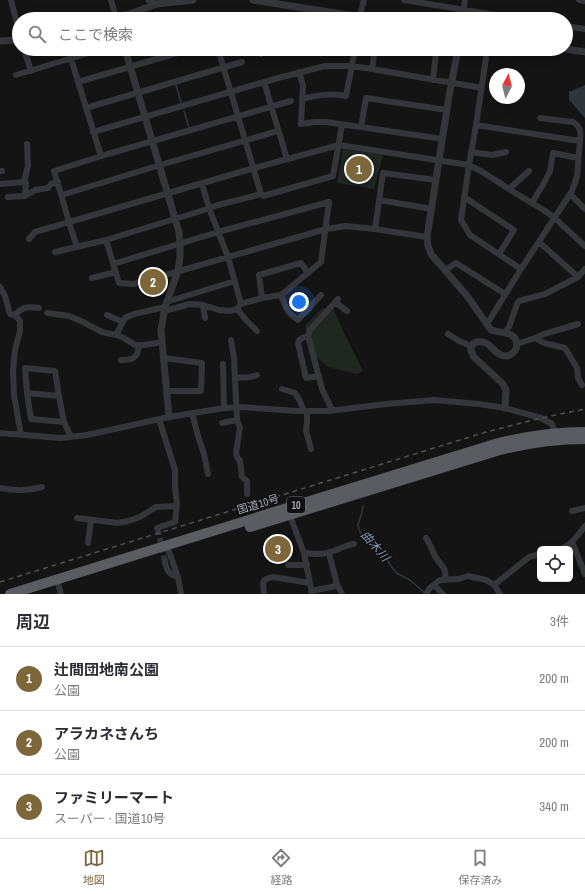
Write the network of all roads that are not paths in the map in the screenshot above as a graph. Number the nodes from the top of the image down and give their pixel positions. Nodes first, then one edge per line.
1 (12, 0) edge
2 (111, 0) edge
3 (148, 0) edge
4 (193, 0) edge
5 (253, 0) edge
6 (364, 0) edge
7 (404, 0) edge
8 (465, 0) edge
9 (579, 0) edge
10 (585, 1) edge
11 (158, 3) edge
12 (464, 9) junction
13 (15, 12) edge
14 (113, 12) edge
15 (132, 12) edge
16 (324, 12) edge
17 (361, 12) edge
18 (463, 12) edge
19 (481, 12) edge
20 (573, 27) edge
21 (585, 29) edge
22 (12, 40) edge
23 (0, 41) edge
24 (573, 50) edge
25 (585, 52) edge
26 (26, 56) edge
27 (78, 56) edge
28 (127, 56) edge
29 (166, 56) edge
30 (220, 56) edge
31 (353, 56) edge
32 (374, 56) edge
33 (436, 56) edge
34 (457, 56) edge
35 (71, 58) junction
36 (486, 58) dead end
37 (242, 62) dead end
38 (130, 66) junction
39 (351, 66) junction
40 (224, 67) junction
41 (372, 69) junction
42 (31, 71) junction
43 (299, 72) junction
44 (16, 75) dead end
45 (433, 80) junction
46 (78, 82) junction
47 (264, 82) junction
48 (452, 83) junction
49 (482, 88) junction
50 (138, 92) junction
51 (231, 92) junction
52 (302, 99) junction
53 (291, 101) dead end
54 (271, 107) junction
55 (86, 108) junction
56 (447, 110) junction
57 (238, 116) junction
58 (145, 117) junction
59 (540, 118) dead end
60 (342, 125) junction
61 (476, 125) junction
62 (361, 127) junction
63 (278, 131) junction
64 (93, 132) junction
65 (443, 139) junction
66 (152, 141) junction
67 (246, 141) junction
68 (580, 141) junction
69 (27, 144) dead end
70 (339, 145) junction
71 (471, 152) junction
72 (506, 152) dead end
73 (101, 156) junction
74 (578, 158) junction
75 (287, 159) junction
76 (439, 160) junction
77 (160, 165) junction
78 (469, 165) junction
79 (254, 168) junction
80 (529, 171) dead end
81 (436, 180) junction
82 (24, 182) junction
83 (58, 182) junction
84 (0, 184) edge
85 (202, 184) junction
86 (509, 190) junction
87 (168, 194) junction
88 (261, 194) junction
89 (570, 194) junction
90 (62, 195) junction
91 (25, 196) junction
92 (8, 197) dead end
93 (464, 197) junction
94 (379, 200) junction
95 (532, 203) junction
96 (209, 208) junction
97 (432, 209) junction
98 (585, 209) edge
99 (555, 218) junction
100 (175, 219) junction
101 (70, 223) junction
102 (375, 228) junction
103 (326, 229) junction
104 (218, 232) junction
105 (427, 237) junction
106 (29, 239) dead end
107 (106, 240) junction
108 (539, 242) junction
109 (180, 243) junction
110 (585, 246) edge
111 (77, 247) junction
112 (55, 252) dead end
113 (499, 254) junction
114 (228, 258) junction
115 (113, 264) junction
116 (521, 269) junction
117 (585, 269) edge
118 (445, 270) junction
119 (178, 271) junction
120 (116, 272) junction
121 (308, 273) junction
122 (578, 277) junction
123 (92, 278) dead end
124 (234, 281) junction
125 (0, 286) edge
126 (505, 294) junction
127 (281, 295) junction
128 (321, 295) dead end
129 (262, 298) junction
130 (203, 305) junction
131 (165, 306) junction
132 (239, 306) junction
133 (39, 308) dead end
134 (347, 311) dead end
135 (47, 313) dead end
136 (15, 315) junction
137 (107, 315) dead end
138 (205, 318) dead end
139 (123, 322) junction
140 (487, 324) junction
141 (578, 324) dead end
142 (257, 331) dead end
143 (505, 332) junction
144 (448, 334) dead end
145 (116, 335) junction
146 (308, 336) junction
147 (535, 338) junction
148 (231, 340) dead end
149 (162, 342) junction
150 (517, 344) junction
151 (139, 345) junction
152 (471, 346) junction
153 (164, 358) junction
154 (121, 360) dead end
155 (223, 364) dead end
156 (257, 375) dead end
157 (319, 376) junction
158 (235, 378) junction
159 (582, 385) dead end
160 (282, 389) dead end
161 (167, 391) junction
162 (27, 393) junction
163 (59, 396) junction
164 (236, 407) junction
165 (224, 408) junction
166 (505, 408) junction
167 (332, 410) junction
168 (305, 411) junction
169 (192, 413) junction
170 (169, 417) junction
171 (159, 419) junction
172 (237, 420) junction
173 (64, 422) junction
174 (222, 423) dead end
175 (0, 432) edge
176 (585, 432) edge
177 (555, 433) junction
178 (21, 435) junction
179 (71, 437) junction
180 (585, 439) edge
181 (311, 449) dead end
182 (208, 474) dead end
183 (42, 487) dead end
184 (0, 488) edge
185 (247, 494) dead end
186 (177, 506) junction
187 (585, 508) edge
188 (288, 511) junction
189 (572, 511) dead end
190 (77, 518) dead end
191 (91, 520) junction
192 (585, 526) edge
193 (158, 530) dead end
194 (426, 538) dead end
195 (572, 542) junction
196 (88, 543) dead end
197 (354, 544) dead end
198 (567, 546) edge
199 (168, 549) junction
200 (304, 553) junction
201 (329, 553) junction
202 (537, 555) edge
203 (165, 562) tunnel mouth
204 (288, 565) dead end
205 (307, 565) junction
206 (585, 574) edge
207 (178, 577) junction
208 (445, 580) junction
209 (310, 583) junction
210 (337, 584) junction
211 (434, 585) junction
212 (494, 585) junction
213 (59, 586) edge
214 (312, 593) edge
215 (427, 593) edge
216 (10, 594) edge
217 (31, 594) edge
218 (181, 594) edge
219 (264, 594) edge
220 (342, 594) edge
221 (443, 594) edge
222 (500, 594) edge

1 - 13 street
2 - 14 street
3 - 11 street
4 - 11 street
5 - 16 street
6 - 17 street
7 - 12 street
8 - 12 street
9 - 10 street
11 - 15 street
12 - 18 street
12 - 19 street
20 - 21 street
22 - 23 street
24 - 25 street
26 - 42 street
27 - 35 street
28 - 38 street
29 - 38 street
30 - 40 street
31 - 39 street
32 - 41 street
33 - 45 street
34 - 48 street
35 - 42 street
35 - 46 street
36 - 49 street
37 - 40 street
38 - 46 street
38 - 50 street
39 - 41 street
39 - 43 street
39 - 52 street
40 - 50 street
40 - 51 street
41 - 45 street
42 - 44 street
43 - 47 street
43 - 52 street
45 - 48 street
46 - 55 street
47 - 51 street
47 - 54 street
48 - 49 street
48 - 56 street
49 - 61 street
50 - 55 street
50 - 58 street
51 - 57 street
51 - 58 street
52 - 60 street
53 - 54 street
54 - 57 street
54 - 63 street
55 - 64 street
56 - 62 street
56 - 65 street
57 - 66 street
57 - 67 street
58 - 64 street
58 - 66 street
59 - 68 street
60 - 62 street
60 - 70 street
61 - 68 street
61 - 71 street
62 - 65 street
63 - 67 street
63 - 75 street
64 - 73 street
65 - 76 street
66 - 73 street
66 - 77 street
67 - 77 street
67 - 79 street
68 - 74 street
69 - 82 street
70 - 75 street
70 - 76 street
70 - 88 street
71 - 72 street
71 - 78 street
73 - 83 street
74 - 89 street
74 - 95 street
75 - 79 street
76 - 78 street
76 - 81 street
77 - 87 street
77 - 90 street
78 - 86 street
78 - 93 street
79 - 85 street
79 - 88 street
80 - 86 street
81 - 94 street
81 - 97 street
82 - 84 street
82 - 91 street
83 - 90 street
83 - 91 street
85 - 87 street
85 - 96 street
86 - 95 street
87 - 100 street
87 - 101 street
88 - 96 street
89 - 98 street
89 - 99 street
90 - 101 street
91 - 92 street
93 - 113 street
93 - 113 street
94 - 97 street
94 - 102 street
95 - 99 street
96 - 100 street
96 - 104 street
97 - 105 street
99 - 108 street
99 - 110 street
100 - 107 street
100 - 109 street
101 - 106 street
101 - 111 street
102 - 103 street
102 - 105 street
103 - 104 street
103 - 114 street
103 - 121 street
104 - 109 street
104 - 114 street
105 - 118 street
107 - 111 street
107 - 115 street
108 - 116 street
108 - 122 street
109 - 115 street
109 - 119 street
111 - 112 street
113 - 116 street
114 - 119 street
114 - 124 street
115 - 120 street
116 - 126 street
117 - 122 street
118 - 126 street
118 - 140 street
119 - 120 street
119 - 131 street
120 - 123 street
121 - 127 street
121 - 129 street
122 - 143 street
124 - 131 street
124 - 132 street
125 - 136 street
126 - 140 street
127 - 128 street
127 - 129 street
129 - 132 street
130 - 131 street
130 - 132 street
130 - 138 street
131 - 139 street
131 - 149 street
132 - 142 street
133 - 136 street
134 - 146 street
135 - 145 street
136 - 178 street
137 - 139 street
139 - 145 street
140 - 143 street
141 - 147 street
143 - 150 street
144 - 152 street
145 - 151 street
146 - 157 street
146 - 157 street
147 - 150 street
147 - 159 street
148 - 158 street
149 - 151 street
149 - 153 street
150 - 152 street
151 - 154 street
152 - 166 street
153 - 161 street
153 - 161 street
155 - 165 street
156 - 158 street
157 - 167 street
158 - 164 street
160 - 168 street
161 - 170 street
162 - 163 street
162 - 163 street
162 - 173 street
163 - 173 street
164 - 165 street
164 - 168 street
164 - 172 street
165 - 169 street
166 - 167 street
166 - 177 street
167 - 168 street
168 - 181 street
169 - 170 street
169 - 182 street
170 - 171 street
171 - 179 street
171 - 186 street
172 - 174 street
172 - 185 street
173 - 179 street
175 - 178 street
176 - 177 highway, 国道10号 / 10
177 - 188 highway, 国道10号 / 10
178 - 179 street
180 - 188 highway, 国道10号 / 10
183 - 184 street
186 - 191 street
186 - 193 street
187 - 189 street
188 - 199 highway, 国道10号 / 10
188 - 200 street
190 - 191 street
191 - 196 street
192 - 195 street
194 - 208 street
195 - 198 street
195 - 206 street
197 - 201 street
199 - 207 street
199 - 213 highway, 国道10号 / 10
200 - 201 street
200 - 205 street
201 - 210 street
202 - 212 street
203 - 207 street
204 - 205 street
205 - 209 street
207 - 218 street
208 - 211 street
208 - 212 street
209 - 214 street
209 - 219 street
210 - 214 street
210 - 220 street
211 - 215 street
211 - 221 street
212 - 222 street
213 - 216 highway, 国道10号 / 10
213 - 217 highway, 国道10号 / 10

